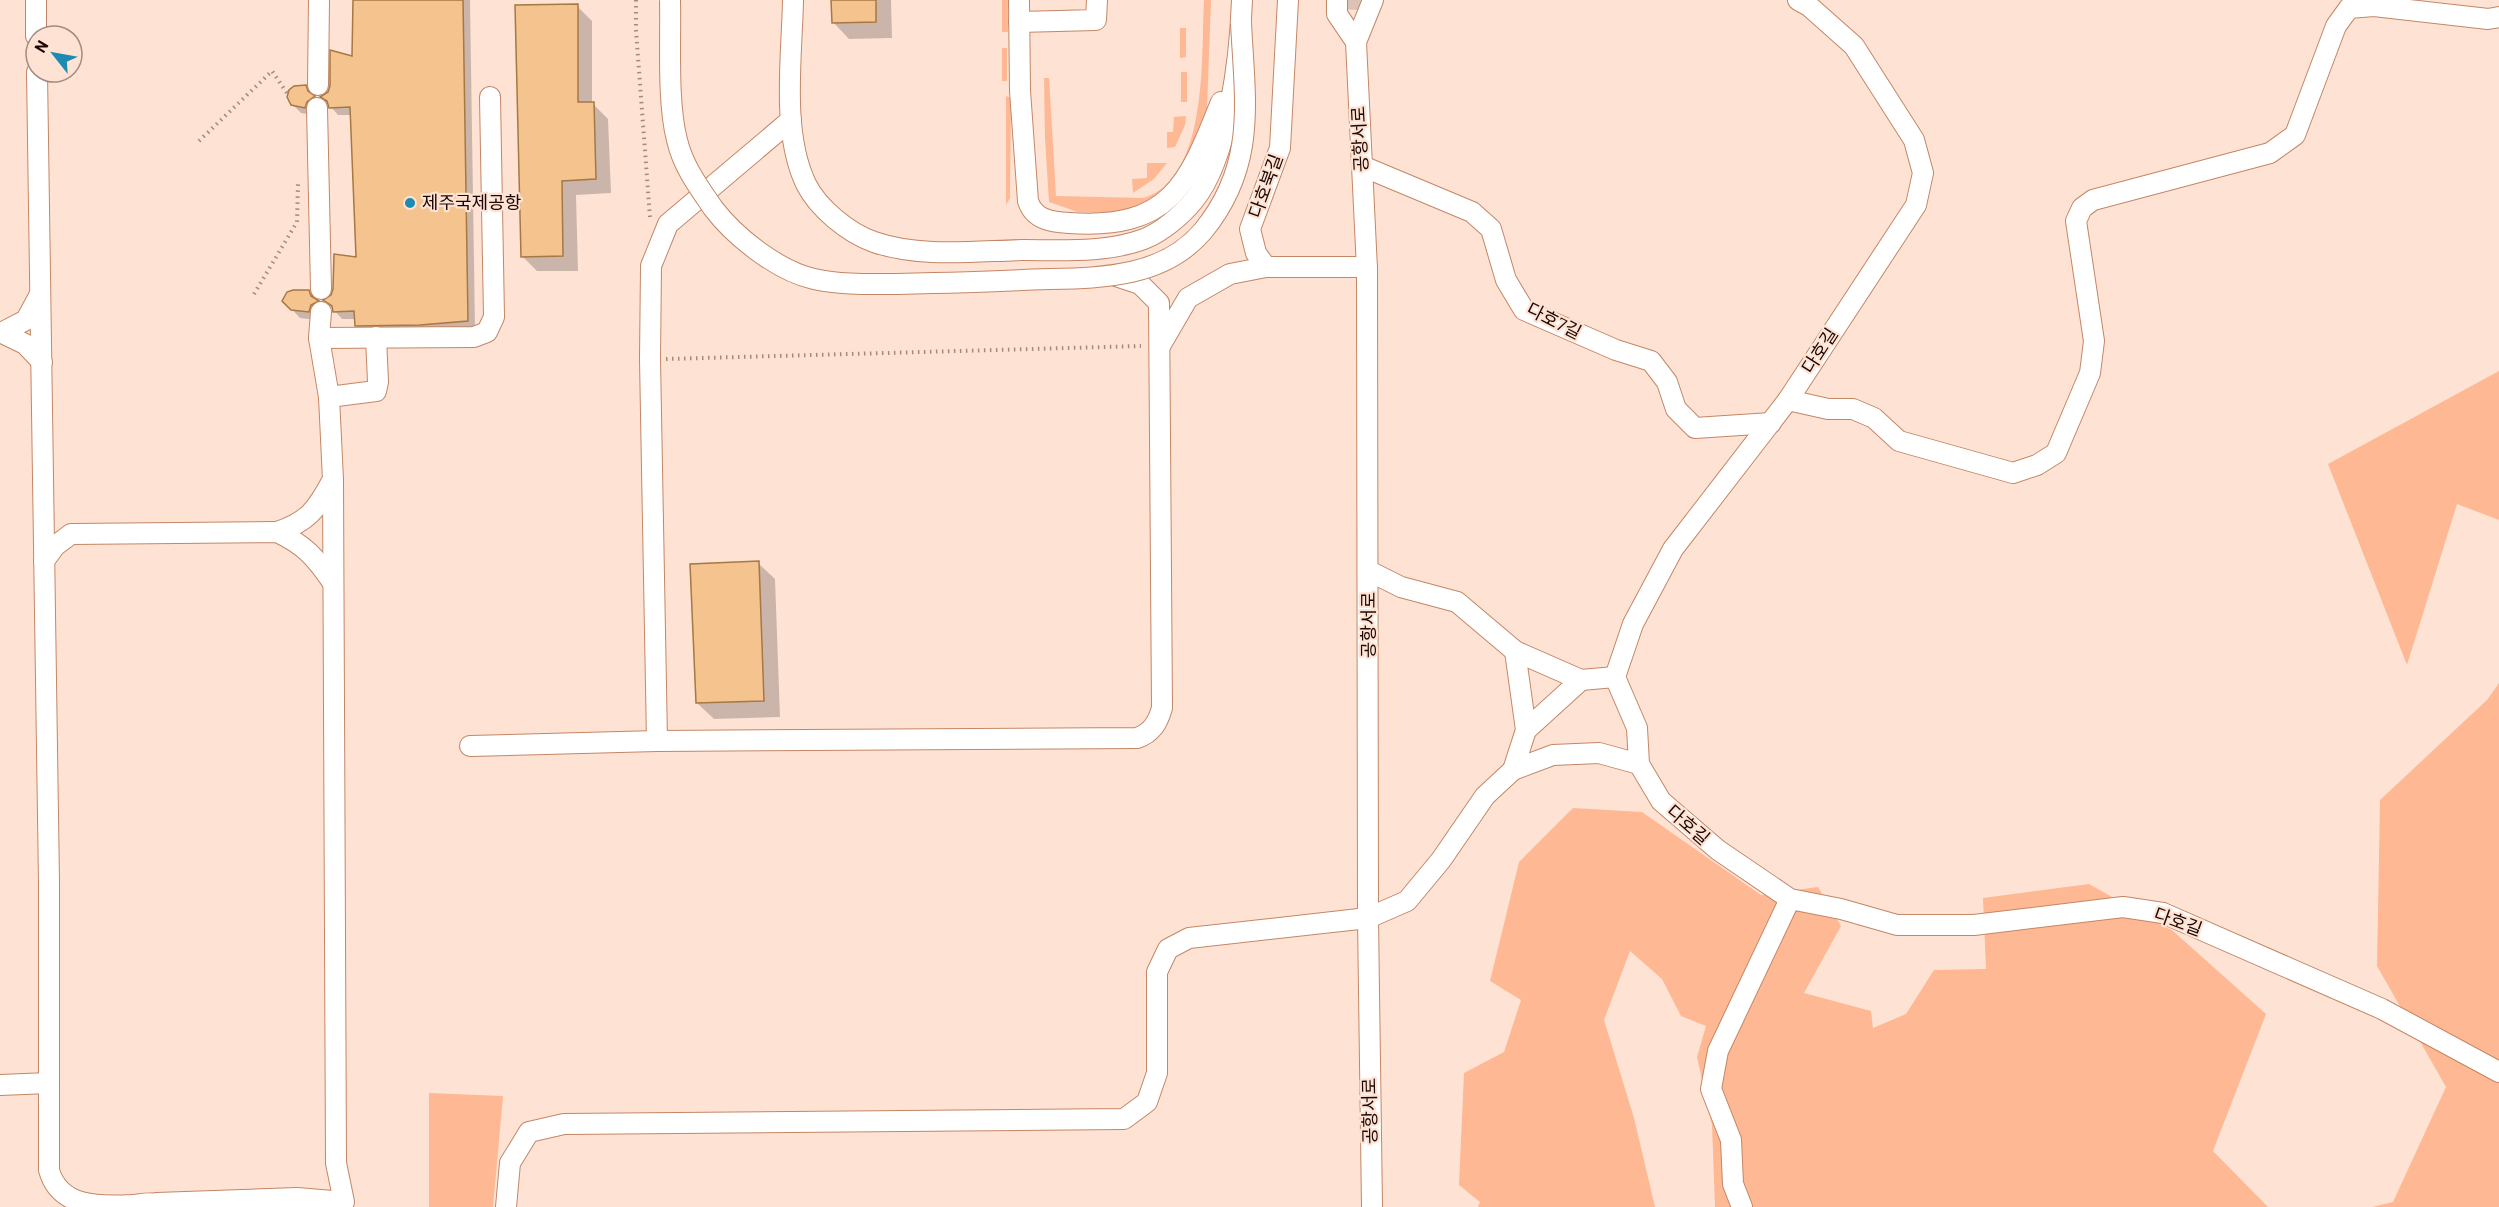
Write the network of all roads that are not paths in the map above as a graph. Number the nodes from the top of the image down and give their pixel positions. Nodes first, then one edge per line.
1 (36, 0) edge
2 (319, 0) edge
3 (670, 0) edge
4 (793, 0) edge
5 (1019, 0) edge
6 (1097, 0) edge
7 (1242, 0) edge
8 (1288, 0) edge
9 (1337, 0) edge
10 (1373, 0) edge
11 (1798, 0) edge
12 (2499, 17) edge
13 (1019, 22) junction
14 (1241, 23) junction
15 (36, 24) edge
16 (1356, 42) junction
17 (1234, 69) junction
18 (37, 84) edge
19 (318, 85) dead end
20 (490, 97) dead end
21 (317, 108) dead end
22 (790, 120) junction
23 (1362, 166) junction
24 (1266, 267) junction
25 (1367, 267) junction
26 (1116, 276) junction
27 (321, 289) dead end
28 (40, 294) junction
29 (321, 312) dead end
30 (1, 332) edge
31 (376, 337) junction
32 (319, 338) junction
33 (1160, 346) junction
34 (42, 362) junction
35 (329, 397) junction
36 (1788, 400) junction
37 (1771, 423) junction
38 (333, 480) junction
39 (44, 513) junction
40 (277, 531) junction
41 (71, 534) junction
42 (44, 561) junction
43 (1369, 571) junction
44 (333, 583) junction
45 (1515, 651) junction
46 (1615, 677) junction
47 (1581, 680) junction
48 (1527, 730) junction
49 (657, 741) junction
50 (470, 746) dead end
51 (1639, 764) junction
52 (1513, 770) junction
53 (1790, 899) junction
54 (1368, 918) junction
55 (2499, 1072) edge
56 (49, 1083) junction
57 (0, 1084) edge
58 (336, 1163) junction
59 (297, 1198) junction
60 (236, 1204) edge
61 (348, 1204) edge
62 (160, 1205) edge
63 (506, 1207) edge
64 (1372, 1207) edge
65 (1742, 1207) edge

1 - 15 street
2 - 19 street
3 - 26 street, bridge
4 - 22 street
5 - 13 street
6 - 13 street
7 - 14 street
8 - 24 street, 다호북길
9 - 16 street
10 - 16 street
11 - 36 street, 다호길
12 - 36 street
13 - 17 street
14 - 17 street
14 - 26 street, bridge
16 - 23 street, 공항서로
17 - 22 street
18 - 28 street
20 - 31 street
21 - 27 street
22 - 49 street
23 - 25 street, 공항서로
23 - 37 street, 다호7길
24 - 25 street
24 - 33 street
25 - 43 street, 공항서로
26 - 33 street
28 - 30 street
28 - 34 street
29 - 32 street
30 - 34 street
31 - 32 street
31 - 35 street
32 - 35 street
33 - 49 street
34 - 39 street
35 - 38 street
36 - 37 street, 다호길
37 - 46 street, 다호길
38 - 40 street
38 - 44 street
39 - 41 street
39 - 42 street
40 - 41 street
40 - 44 street
41 - 42 street
42 - 56 street
43 - 45 street
43 - 54 street, 공항서로
44 - 58 street
45 - 47 street
45 - 48 street
46 - 47 street
46 - 51 street, 다호길
47 - 48 street
48 - 52 street
49 - 50 street
51 - 52 street
51 - 53 street, 다호길
52 - 54 street
53 - 55 street, 다호길
53 - 65 street
54 - 63 street
54 - 64 street, 공항서로
56 - 57 street
56 - 62 street
58 - 59 street
58 - 61 street
59 - 60 street
59 - 61 street
60 - 62 street

